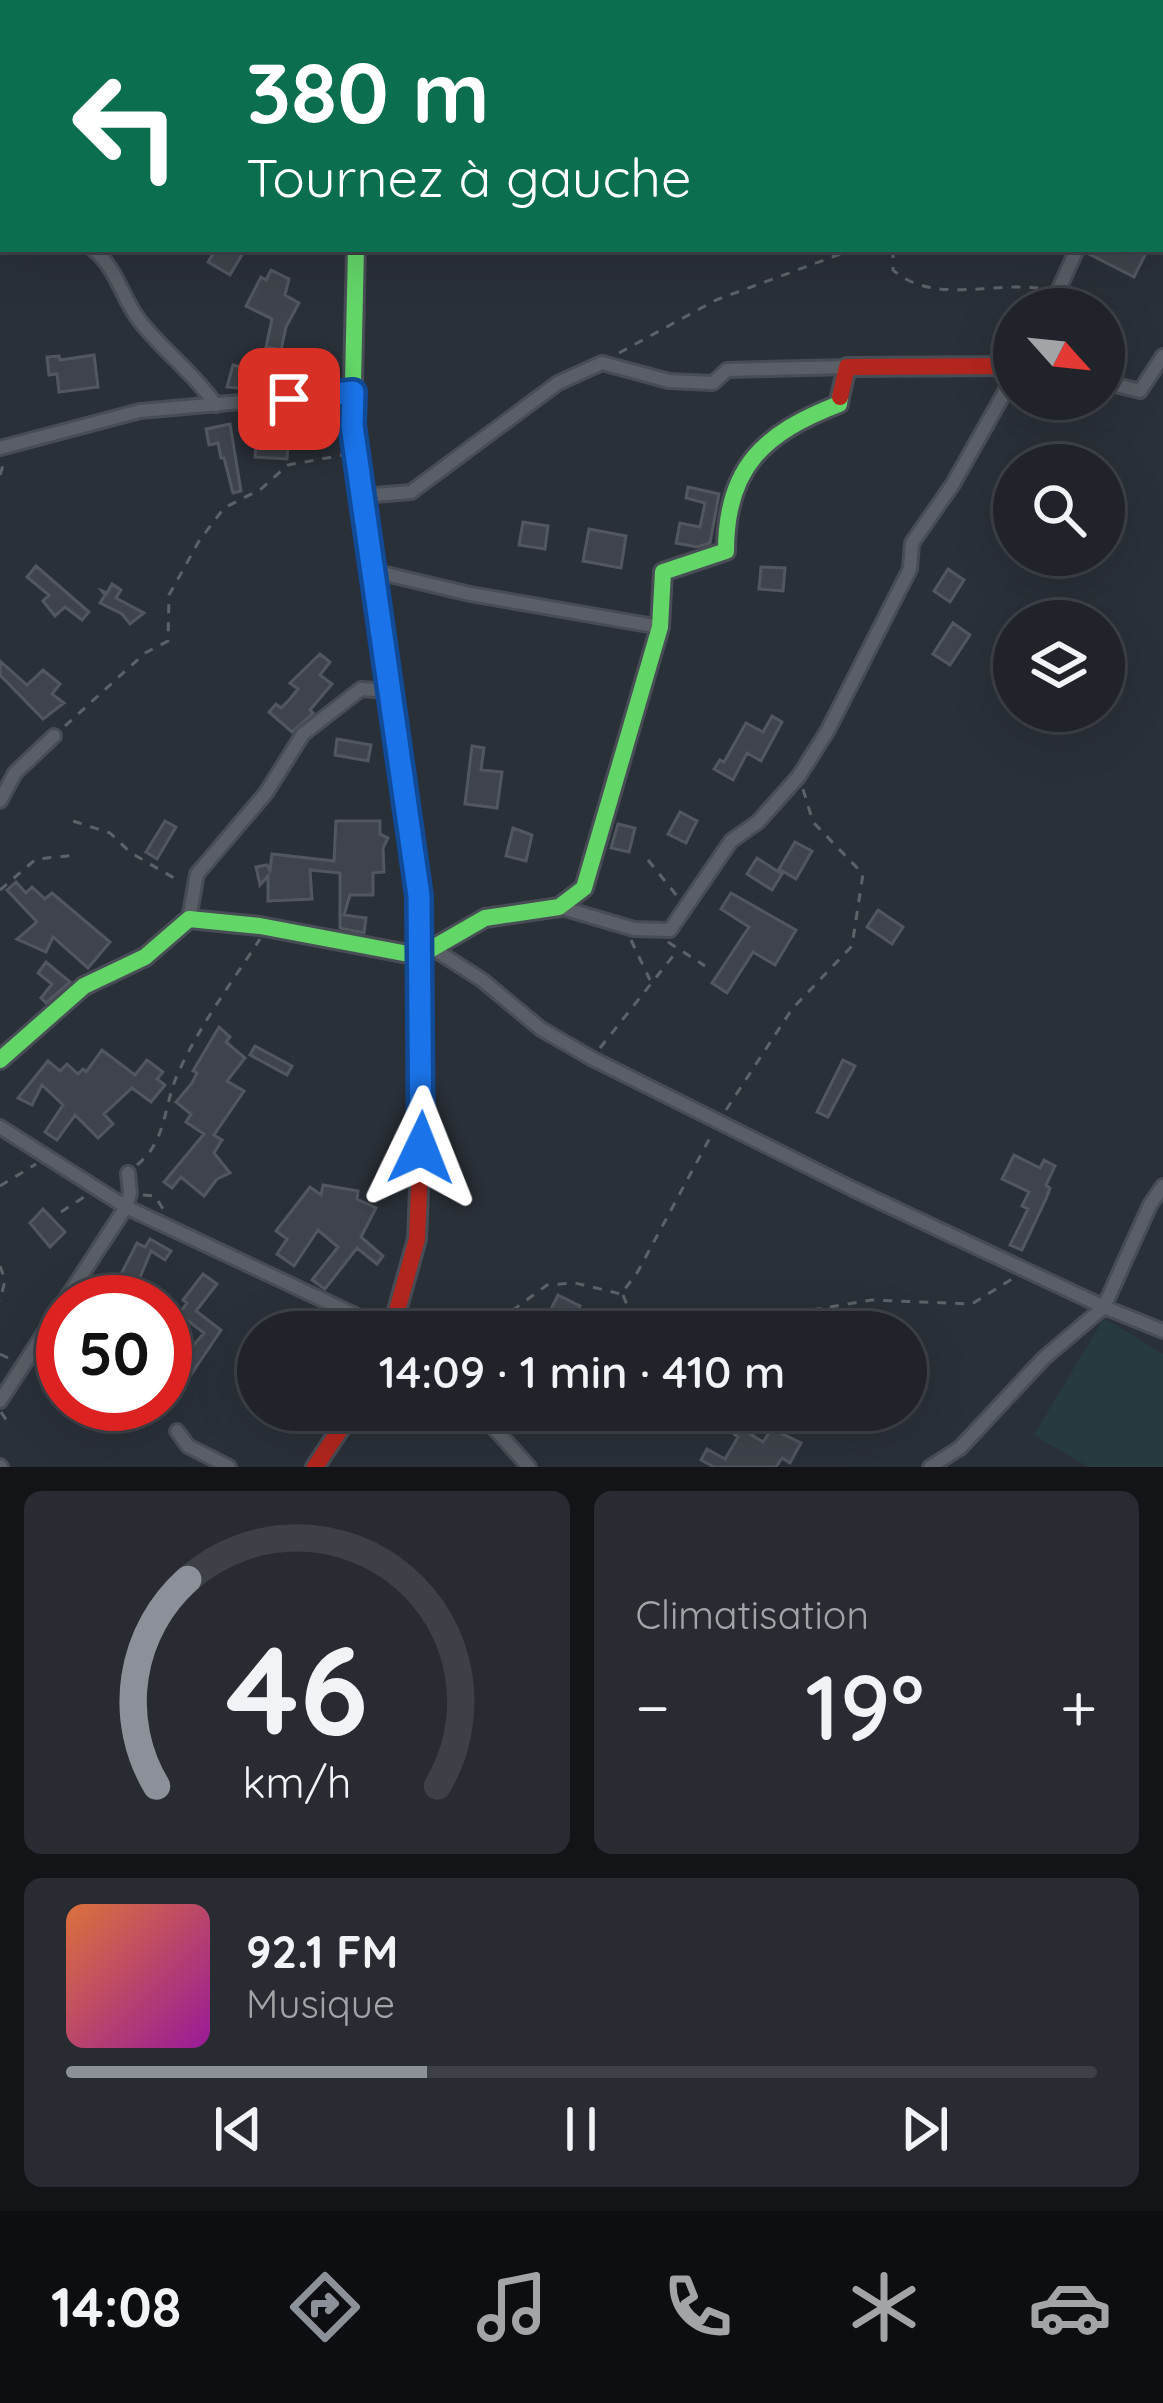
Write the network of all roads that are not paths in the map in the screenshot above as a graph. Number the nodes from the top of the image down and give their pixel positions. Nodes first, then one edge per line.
1 (96, 252) edge
2 (356, 252) edge
3 (1076, 252) edge
4 (1060, 288) edge
5 (1163, 356) edge
6 (993, 366) edge
7 (847, 367) junction
8 (1125, 387) edge
9 (353, 392) junction
10 (216, 405) junction
11 (993, 416) edge
12 (0, 448) edge
13 (362, 496) junction
14 (373, 572) junction
15 (660, 627) junction
16 (390, 691) junction
17 (54, 736) road end
18 (0, 801) edge
19 (560, 907) junction
20 (189, 919) junction
21 (426, 952) junction
22 (0, 1060) edge
23 (0, 1127) edge
24 (128, 1173) road end
25 (1163, 1186) edge
26 (126, 1207) junction
27 (82, 1275) edge
28 (1104, 1307) junction
29 (346, 1311) edge
30 (397, 1311) edge
31 (1163, 1331) edge
32 (36, 1345) edge
33 (0, 1401) edge
34 (177, 1431) dead end
35 (339, 1431) edge
36 (497, 1431) edge
37 (229, 1467) edge
38 (315, 1467) edge
39 (529, 1467) edge
40 (931, 1467) edge

1 - 10 street
2 - 9 street
3 - 4 street
5 - 8 street
6 - 7 street
7 - 13 street
7 - 15 street
9 - 10 street
9 - 13 street
10 - 12 street
11 - 19 street
13 - 14 street
14 - 15 street
14 - 16 street
15 - 19 street
16 - 20 street
16 - 21 street
17 - 18 street
19 - 21 street
20 - 21 street
20 - 22 street
21 - 28 street
21 - 30 street
23 - 26 street
24 - 26 street
25 - 28 street
26 - 27 street
26 - 29 street
28 - 31 street
28 - 40 street
32 - 33 street
34 - 37 street
35 - 38 street
36 - 39 street

